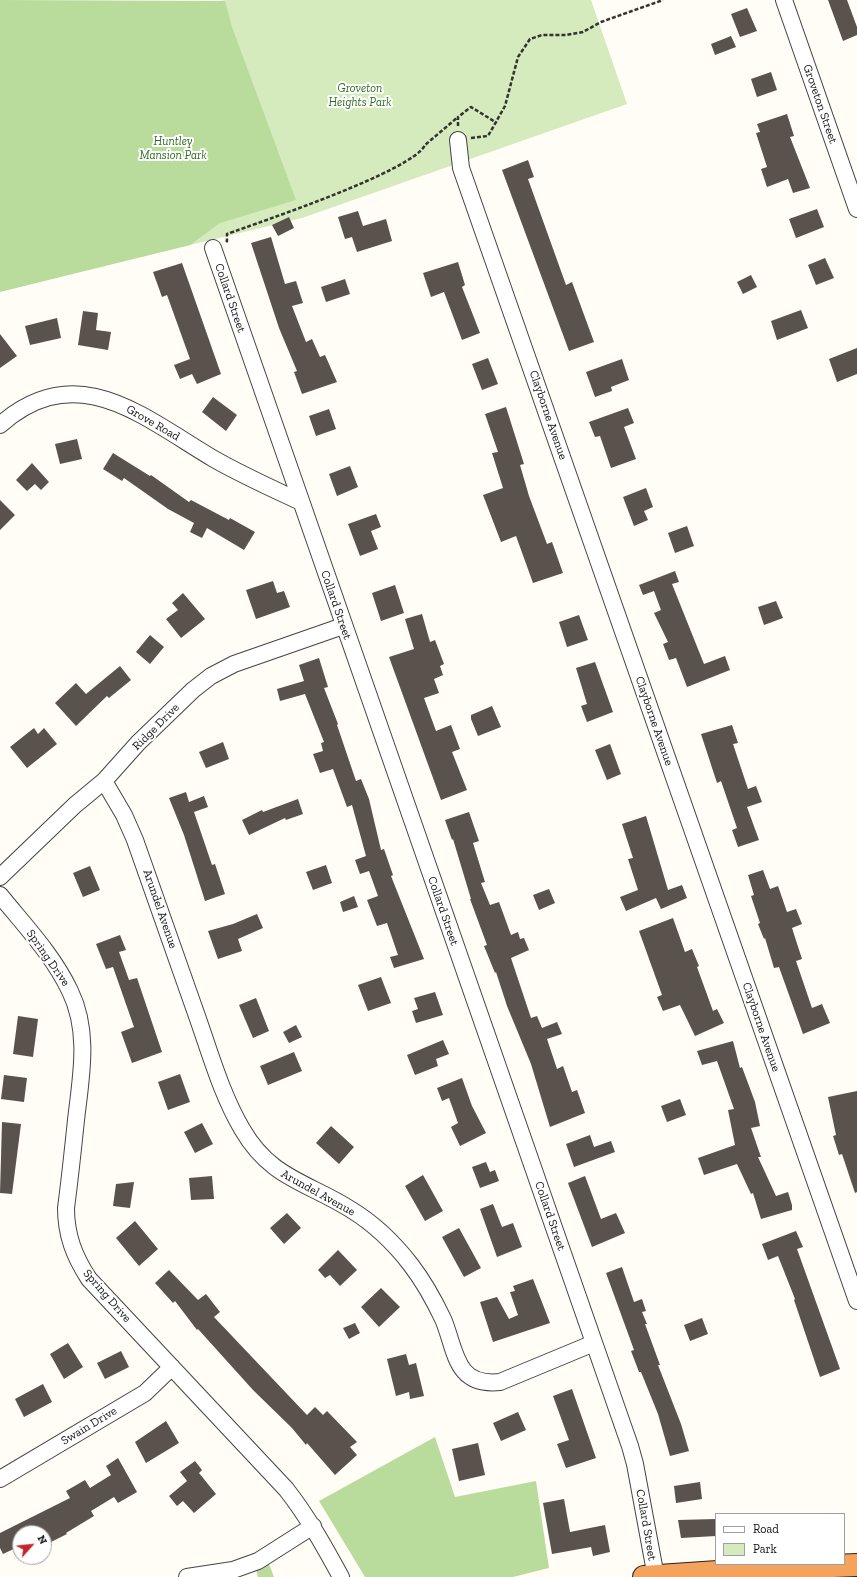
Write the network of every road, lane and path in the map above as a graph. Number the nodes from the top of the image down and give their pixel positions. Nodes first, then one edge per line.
1 (663, 0) edge
2 (784, 0) edge
3 (458, 117) junction
4 (497, 123) junction
5 (458, 140) junction
6 (857, 209) edge
7 (213, 248) joint
8 (0, 425) edge
9 (301, 502) junction
10 (343, 626) junction
11 (104, 781) junction
12 (0, 877) edge
13 (0, 895) edge
14 (857, 1301) edge
15 (594, 1343) junction
16 (172, 1366) junction
17 (0, 1479) edge
18 (313, 1526) junction
19 (857, 1565) edge
20 (652, 1576) edge
21 (187, 1577) edge
22 (341, 1577) edge

1 - 4 path
2 - 6 street, Groveton Street
3 - 4 path
3 - 5 path
3 - 7 path
4 - 5 path
5 - 14 street, Clayborne Avenue
7 - 9 street, Collard Street
8 - 9 street, Grove Road
9 - 10 street, Collard Street
10 - 11 street, Ridge Drive
10 - 15 street, Collard Street
11 - 12 street, Ridge Drive
11 - 15 street, Arundel Avenue
13 - 16 street, Spring Drive
15 - 20 street, Collard Street
16 - 17 street, Swain Drive
16 - 18 street, Spring Drive
18 - 21 street
18 - 22 street, Spring Drive
19 - 20 highway

